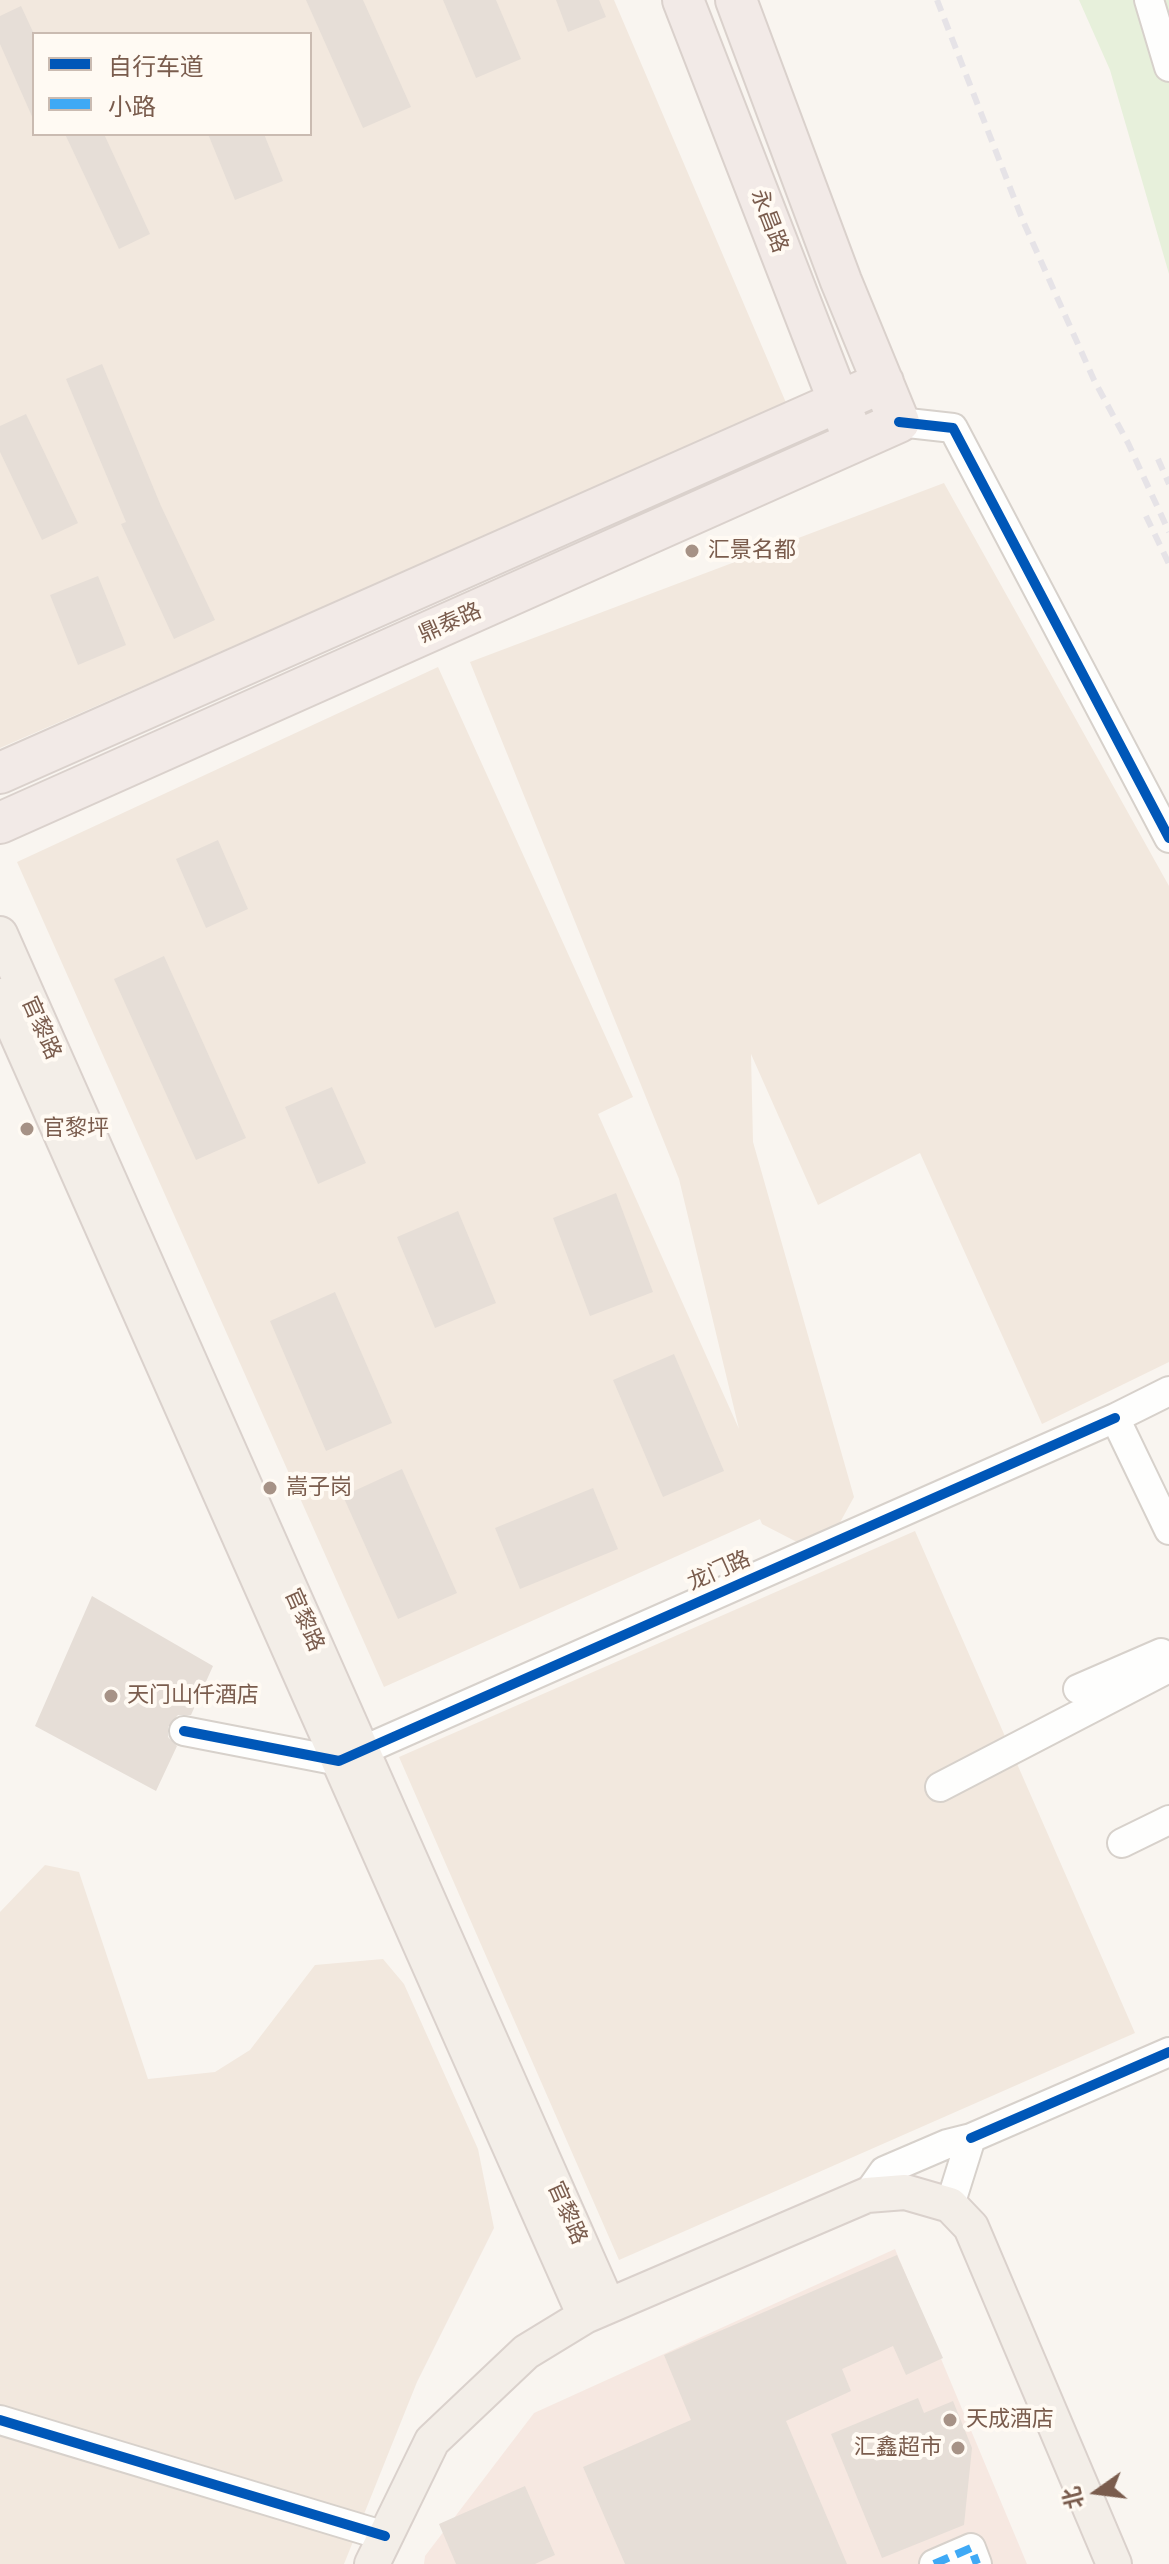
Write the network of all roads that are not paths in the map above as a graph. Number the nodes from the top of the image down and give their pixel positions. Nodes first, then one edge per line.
1 (683, 0) edge
2 (736, 0) edge
3 (1149, 0) edge
4 (1169, 67) edge
5 (883, 382) junction
6 (838, 401) junction
7 (899, 422) junction
8 (855, 441) junction
9 (0, 773) edge
10 (0, 823) edge
11 (1169, 838) edge
12 (0, 934) edge
13 (0, 996) edge
14 (1169, 1391) edge
15 (1115, 1418) junction
16 (1169, 1530) edge
17 (1169, 1650) edge
18 (1169, 1668) edge
19 (1078, 1689) dead end
20 (184, 1731) dead end
21 (350, 1756) junction
22 (940, 1787) dead end
23 (1169, 1820) edge
24 (1122, 1843) dead end
25 (1169, 2052) edge
26 (971, 2138) junction
27 (867, 2195) junction
28 (950, 2205) junction
29 (596, 2311) junction
30 (0, 2420) edge
31 (378, 2550) edge
32 (934, 2564) edge
33 (977, 2564) edge
34 (1114, 2564) edge

1 - 6 highway, 永昌路
2 - 5 highway
3 - 4 street
5 - 6 highway, 鼎泰路
5 - 7 highway
6 - 8 highway, 永昌路
6 - 9 highway, 鼎泰路
7 - 8 highway, 鼎泰路
7 - 11 street
8 - 10 highway, 鼎泰路
12 - 21 main road, 官黎路
13 - 21 main road, 官黎路
14 - 15 street, 龙门路
15 - 16 street
15 - 21 street, 龙门路
17 - 19 street
18 - 22 street
20 - 21 street
21 - 29 main road, 官黎路
23 - 24 street
25 - 26 street
26 - 27 street
26 - 28 street
27 - 28 main road
27 - 29 main road
28 - 34 main road
29 - 31 main road
30 - 31 street
32 - 33 street

